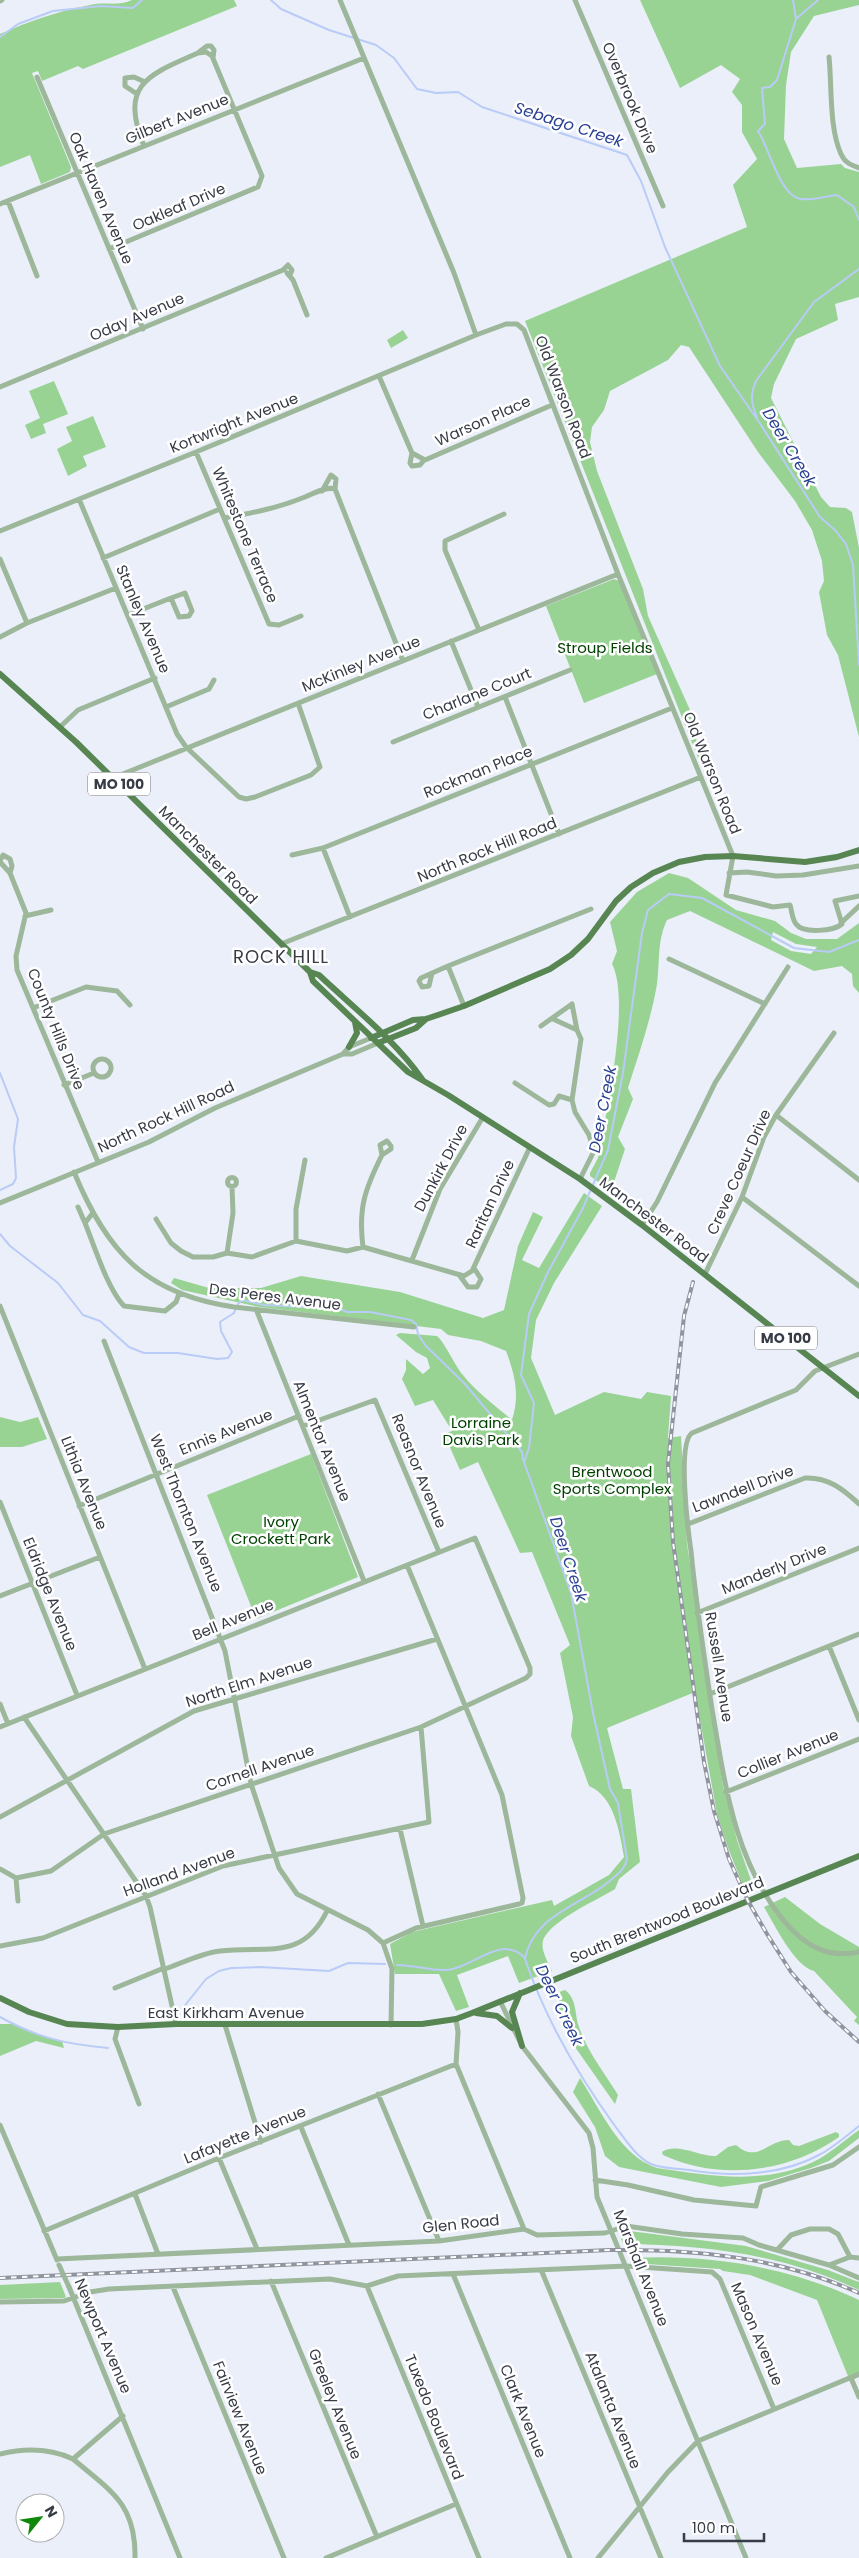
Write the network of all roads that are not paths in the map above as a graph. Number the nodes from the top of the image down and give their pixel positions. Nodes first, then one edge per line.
1 (340, 0) edge
2 (575, 0) edge
3 (828, 57) dead end
4 (364, 58) junction
5 (37, 77) dead end
6 (145, 82) junction
7 (137, 94) junction
8 (235, 108) junction
9 (144, 146) junction
10 (859, 168) edge
11 (77, 174) junction
12 (8, 201) junction
13 (0, 204) edge
14 (663, 206) dead end
15 (110, 249) junction
16 (38, 276) dead end
17 (307, 315) dead end
18 (142, 329) junction
19 (476, 334) junction
20 (379, 376) junction
21 (0, 387) edge
22 (552, 404) junction
23 (196, 452) junction
24 (412, 453) junction
25 (424, 460) junction
26 (322, 491) junction
27 (336, 491) junction
28 (79, 499) junction
29 (220, 509) junction
30 (504, 514) dead end
31 (224, 518) junction
32 (0, 531) edge
33 (103, 558) junction
34 (0, 559) edge
35 (618, 574) junction
36 (116, 588) junction
37 (171, 598) junction
38 (128, 615) junction
39 (301, 616) dead end
40 (26, 624) junction
41 (479, 630) junction
42 (0, 637) edge
43 (451, 641) junction
44 (403, 661) junction
45 (570, 670) dead end
46 (0, 674) edge
47 (155, 678) junction
48 (214, 680) dead end
49 (505, 697) junction
50 (298, 703) junction
51 (166, 707) junction
52 (478, 707) junction
53 (672, 708) junction
54 (60, 727) junction
55 (393, 742) dead end
56 (186, 747) junction
57 (532, 764) junction
58 (701, 776) junction
59 (112, 778) junction
60 (559, 834) junction
61 (323, 848) junction
62 (859, 850) edge
63 (292, 855) dead end
64 (733, 856) junction
65 (0, 861) edge
66 (859, 866) edge
67 (10, 873) junction
68 (729, 873) junction
69 (859, 896) edge
70 (859, 906) edge
71 (591, 909) dead end
72 (51, 910) dead end
73 (25, 916) junction
74 (350, 917) junction
75 (841, 923) junction
76 (281, 944) junction
77 (668, 959) dead end
78 (448, 966) junction
79 (788, 967) dead end
80 (310, 972) junction
81 (432, 974) dead end
82 (765, 1004) junction
83 (130, 1005) dead end
84 (464, 1006) junction
85 (33, 1008) junction
86 (426, 1019) junction
87 (553, 1019) junction
88 (354, 1021) junction
89 (541, 1026) dead end
90 (577, 1030) junction
91 (834, 1033) dead end
92 (380, 1034) junction
93 (401, 1034) junction
94 (371, 1038) junction
95 (387, 1040) junction
96 (378, 1043) junction
97 (349, 1047) junction
98 (398, 1051) junction
99 (343, 1054) junction
100 (94, 1073) dead end
101 (423, 1079) junction
102 (515, 1083) dead end
103 (64, 1085) junction
104 (572, 1100) junction
105 (776, 1115) junction
106 (483, 1117) junction
107 (530, 1147) junction
108 (382, 1155) dead end
109 (305, 1160) dead end
110 (98, 1162) junction
111 (74, 1172) junction
112 (859, 1180) edge
113 (582, 1181) junction
114 (232, 1187) dead end
115 (742, 1197) junction
116 (0, 1203) edge
117 (78, 1207) dead end
118 (92, 1214) junction
119 (156, 1219) dead end
120 (84, 1223) junction
121 (642, 1225) junction
122 (296, 1241) junction
123 (363, 1247) junction
124 (227, 1253) junction
125 (412, 1260) junction
126 (473, 1270) junction
127 (705, 1274) junction
128 (460, 1276) junction
129 (859, 1286) edge
130 (179, 1294) junction
131 (0, 1306) edge
132 (256, 1310) junction
133 (414, 1327) dead end
134 (104, 1341) dead end
135 (859, 1354) edge
136 (824, 1368) junction
137 (859, 1396) edge
138 (299, 1416) junction
139 (303, 1426) junction
140 (156, 1474) junction
141 (0, 1502) edge
142 (859, 1504) edge
143 (79, 1506) junction
144 (688, 1524) junction
145 (859, 1548) edge
146 (439, 1552) junction
147 (100, 1557) junction
148 (408, 1565) junction
149 (364, 1581) junction
150 (32, 1583) junction
151 (0, 1596) edge
152 (697, 1613) junction
153 (859, 1634) edge
154 (220, 1638) junction
155 (437, 1639) junction
156 (829, 1646) junction
157 (145, 1669) junction
158 (530, 1674) joint
159 (710, 1694) junction
160 (77, 1695) junction
161 (235, 1698) junction
162 (0, 1704) edge
163 (464, 1707) junction
164 (24, 1717) junction
165 (859, 1720) edge
166 (8, 1724) junction
167 (0, 1727) edge
168 (421, 1728) junction
169 (859, 1739) edge
170 (68, 1781) junction
171 (251, 1784) junction
172 (726, 1792) junction
173 (0, 1817) edge
174 (400, 1829) junction
175 (104, 1834) junction
176 (274, 1854) junction
177 (859, 1856) edge
178 (0, 1869) edge
179 (16, 1878) junction
180 (764, 1895) junction
181 (146, 1896) junction
182 (18, 1901) dead end
183 (327, 1911) junction
184 (423, 1926) junction
185 (383, 1943) junction
186 (0, 1946) edge
187 (859, 1952) edge
188 (165, 1969) junction
189 (115, 1988) dead end
190 (520, 1993) junction
191 (0, 1998) edge
192 (500, 2001) junction
193 (472, 2013) junction
194 (456, 2019) junction
195 (176, 2024) junction
196 (225, 2025) junction
197 (390, 2025) junction
198 (118, 2027) junction
199 (512, 2028) junction
200 (522, 2046) junction
201 (456, 2064) junction
202 (378, 2094) junction
203 (139, 2104) dead end
204 (0, 2125) edge
205 (301, 2127) junction
206 (261, 2142) junction
207 (859, 2147) edge
208 (219, 2158) junction
209 (595, 2180) junction
210 (135, 2194) junction
211 (524, 2230) junction
212 (612, 2230) junction
213 (44, 2231) junction
214 (439, 2241) junction
215 (349, 2244) junction
216 (257, 2250) junction
217 (777, 2250) junction
218 (158, 2254) junction
219 (850, 2257) junction
220 (859, 2258) edge
221 (58, 2262) junction
222 (829, 2265) junction
223 (626, 2266) junction
224 (542, 2272) junction
225 (453, 2274) junction
226 (859, 2278) edge
227 (271, 2281) junction
228 (173, 2286) junction
229 (367, 2286) junction
230 (74, 2299) junction
231 (0, 2302) edge
232 (859, 2374) edge
233 (851, 2378) junction
234 (859, 2397) edge
235 (774, 2409) junction
236 (123, 2416) junction
237 (698, 2441) junction
238 (0, 2454) edge
239 (73, 2459) junction
240 (456, 2504) junction
241 (640, 2507) junction
242 (376, 2537) junction
243 (135, 2558) edge
244 (180, 2558) edge
245 (284, 2558) edge
246 (326, 2558) edge
247 (478, 2558) edge
248 (570, 2558) edge
249 (598, 2558) edge
250 (661, 2558) edge
251 (746, 2558) edge

1 - 4 street
2 - 14 street, Overbrook Drive
3 - 10 street
4 - 8 street, Gilbert Avenue
4 - 19 street
5 - 11 street, Oak Haven Avenue
6 - 7 street
6 - 7 street
6 - 8 street
7 - 9 street
8 - 9 street, Gilbert Avenue
8 - 15 street, Oakleaf Drive
9 - 11 street, Gilbert Avenue
11 - 12 street, Gilbert Avenue
11 - 15 street, Oak Haven Avenue
12 - 13 street, Gilbert Avenue
12 - 16 street
15 - 18 street, Oak Haven Avenue
17 - 18 street, Oday Avenue
18 - 21 street, Oday Avenue
19 - 20 street, Kortwright Avenue
19 - 22 street, Old Warson Road
20 - 23 street, Kortwright Avenue
20 - 24 street, Warson Place
22 - 25 street, Warson Place
22 - 35 street, Old Warson Road
23 - 28 street, Kortwright Avenue
23 - 29 street, Whitestone Terrace
24 - 25 street, Warson Place
24 - 25 street, Warson Place
26 - 27 street
26 - 27 street
26 - 31 street
27 - 44 street
28 - 32 street, Kortwright Avenue
28 - 33 street, Stanley Avenue
29 - 31 street, Whitestone Terrace
29 - 33 street
30 - 41 street
31 - 39 street, Whitestone Terrace
33 - 36 street, Stanley Avenue
34 - 40 street
35 - 41 street, McKinley Avenue
35 - 53 street, Old Warson Road
36 - 38 street, Stanley Avenue
36 - 40 street
37 - 37 street
37 - 38 street
38 - 47 street, Stanley Avenue
40 - 42 street
41 - 43 street, McKinley Avenue
43 - 44 street, McKinley Avenue
43 - 52 street
44 - 50 street, McKinley Avenue
45 - 49 street, Charlane Court
46 - 54 main road, Manchester Road / MO 100
47 - 51 street, Stanley Avenue
47 - 54 street
48 - 51 street
49 - 52 street, Charlane Court
49 - 57 street
50 - 56 street, McKinley Avenue
50 - 56 street, Stanley Avenue
51 - 56 street, Stanley Avenue
52 - 55 street, Charlane Court
53 - 57 street, Rockman Place
53 - 58 street, Old Warson Road
54 - 59 main road, Manchester Road / MO 100
56 - 59 street, McKinley Avenue
57 - 60 street
57 - 61 street, Rockman Place
58 - 60 street, North Rock Hill Road
58 - 64 street, Old Warson Road
59 - 76 main road, Manchester Road / MO 100
60 - 74 street, North Rock Hill Road
61 - 63 street, Rockman Place
61 - 74 street
62 - 64 main road
64 - 68 street
64 - 84 main road
65 - 67 street, County Hills Drive
65 - 67 street, County Hills Drive
66 - 68 street
67 - 73 street, County Hills Drive
68 - 75 street
69 - 75 street
70 - 75 street
71 - 78 street
72 - 73 street
73 - 85 street, County Hills Drive
74 - 76 street, North Rock Hill Road
76 - 80 main road, Manchester Road / MO 100
77 - 82 street
78 - 81 street
78 - 84 street
79 - 82 street
80 - 88 main road, Manchester Road / MO 100
80 - 92 main road, Manchester Road / MO 100
82 - 121 street
83 - 85 street
84 - 86 main road
85 - 103 street, County Hills Drive
86 - 92 main road
86 - 93 main road
87 - 89 street
87 - 90 street
87 - 90 street
88 - 94 main road, Manchester Road / MO 100
88 - 97 main road
90 - 104 street
91 - 105 street, Creve Coeur Drive
92 - 94 main road
92 - 95 main road, Manchester Road / MO 100
93 - 95 main road
93 - 98 main road
94 - 96 main road, Manchester Road / MO 100
94 - 97 street, North Rock Hill Road
95 - 96 main road
95 - 98 main road, Manchester Road / MO 100
96 - 99 street, North Rock Hill Road
96 - 101 main road, Manchester Road / MO 100
97 - 99 street, North Rock Hill Road
98 - 101 main road, Manchester Road / MO 100
99 - 110 street, North Rock Hill Road
100 - 103 street
101 - 106 main road, Manchester Road / MO 100
102 - 104 street
103 - 110 street, County Hills Drive
104 - 113 street
105 - 112 street
105 - 115 street, Creve Coeur Drive
106 - 107 main road, Manchester Road / MO 100
106 - 125 street, Dunkirk Drive
107 - 113 main road, Manchester Road / MO 100
107 - 126 street, Raritan Drive
108 - 123 street
109 - 122 street
110 - 111 street, North Rock Hill Road
111 - 116 street, North Rock Hill Road
111 - 118 street, Des Peres Avenue
113 - 121 main road, Manchester Road / MO 100
114 - 124 street
115 - 127 street, Creve Coeur Drive
115 - 129 street
117 - 120 street
118 - 120 street
118 - 130 street, Des Peres Avenue
119 - 124 street
120 - 130 street
121 - 127 main road, Manchester Road / MO 100
122 - 123 street
122 - 124 street
123 - 125 street
125 - 128 street
126 - 128 street
126 - 128 street
127 - 136 main road, Manchester Road / MO 100
130 - 132 street, Des Peres Avenue
131 - 143 street, Lithia Avenue
132 - 133 street, Des Peres Avenue
132 - 138 street, Almentor Avenue
134 - 140 street, West Thornton Avenue
135 - 136 street
136 - 137 main road, Manchester Road / MO 100
136 - 144 street, Russell Avenue
138 - 139 street, Almentor Avenue
138 - 140 street, Ennis Avenue
139 - 146 street, Reasnor Avenue
139 - 149 street, Almentor Avenue
140 - 143 street, Ennis Avenue
140 - 154 street, West Thornton Avenue
141 - 150 street, Eldridge Avenue
142 - 144 street, Lawndell Drive
143 - 147 street, Lithia Avenue
144 - 152 street, Russell Avenue
145 - 152 street, Manderly Drive
146 - 148 street, Bell Avenue
146 - 158 street, Bell Avenue
147 - 150 street
147 - 157 street, Lithia Avenue
148 - 149 street, Bell Avenue
148 - 155 street
149 - 154 street, Bell Avenue
150 - 151 street
150 - 160 street, Eldridge Avenue
152 - 159 street, Russell Avenue
153 - 156 street
154 - 157 street, Bell Avenue
154 - 161 street, West Thornton Avenue
155 - 161 street, North Elm Avenue
155 - 163 street
156 - 159 street
156 - 165 street
157 - 160 street, Bell Avenue
158 - 163 street, Cornell Avenue
159 - 172 street, Russell Avenue
160 - 164 street, Bell Avenue
161 - 170 street, North Elm Avenue
161 - 171 street, West Thornton Avenue
162 - 166 street
163 - 168 street, Cornell Avenue
163 - 184 street
164 - 166 street, Bell Avenue
164 - 170 street
166 - 167 street, Bell Avenue
168 - 171 street, Cornell Avenue
168 - 174 street, Holland Avenue
169 - 172 street, Collier Avenue
170 - 173 street, North Elm Avenue
170 - 175 street
171 - 175 street, Cornell Avenue
171 - 176 street, West Thornton Avenue
172 - 180 street, Russell Avenue
174 - 176 street, Holland Avenue
174 - 184 street
175 - 179 street, Cornell Avenue
175 - 181 street
176 - 181 street, Holland Avenue
176 - 183 street, West Thornton Avenue
177 - 180 main road, South Brentwood Boulevard
178 - 179 street
179 - 182 street
180 - 187 street, Russell Avenue
180 - 190 main road, South Brentwood Boulevard
181 - 186 street, Holland Avenue
181 - 188 street
183 - 185 street, West Thornton Avenue
183 - 188 street
184 - 185 street
185 - 197 street
188 - 189 street
188 - 195 street
190 - 192 main road, South Brentwood Boulevard
190 - 200 main road
191 - 198 main road, East Kirkham Avenue
192 - 193 main road, South Brentwood Boulevard
192 - 199 street, Marshall Avenue
193 - 194 main road, South Brentwood Boulevard
193 - 199 main road
194 - 197 main road, East Kirkham Avenue
194 - 201 street
195 - 196 main road, East Kirkham Avenue
195 - 198 main road, East Kirkham Avenue
196 - 197 main road, East Kirkham Avenue
196 - 206 street
198 - 203 street
199 - 200 street, Marshall Avenue
200 - 209 street, Marshall Avenue
201 - 202 street, Lafayette Avenue
201 - 211 street
202 - 205 street, Lafayette Avenue
202 - 214 street
204 - 213 street, Newport Avenue
205 - 206 street, Lafayette Avenue
205 - 215 street
206 - 208 street, Lafayette Avenue
207 - 209 street
208 - 210 street, Lafayette Avenue
208 - 216 street
209 - 212 street, Marshall Avenue
210 - 213 street, Lafayette Avenue
210 - 218 street
211 - 212 street, Glen Road
211 - 214 street, Glen Road
212 - 217 street, Glen Road
212 - 223 street, Marshall Avenue
213 - 221 street, Newport Avenue
214 - 215 street, Glen Road
215 - 216 street, Glen Road
216 - 218 street, Glen Road
217 - 219 street
217 - 222 street, Glen Road
218 - 221 street, Glen Road
219 - 220 street
219 - 222 street
221 - 230 street, Newport Avenue, bridge
222 - 226 street, Glen Road
223 - 224 street
223 - 235 street, Mason Avenue
223 - 237 street, Marshall Avenue
224 - 225 street
224 - 241 street, Atalanta Avenue
225 - 229 street
225 - 248 street, Clark Avenue
227 - 228 street
227 - 229 street
227 - 242 street, Greeley Avenue
228 - 230 street
228 - 245 street, Fairview Avenue
229 - 240 street, Tuxedo Boulevard
230 - 231 street
230 - 236 street, Newport Avenue
232 - 233 street
233 - 234 street
233 - 235 street
235 - 237 street
236 - 239 street
236 - 244 street, Newport Avenue
237 - 241 street
237 - 251 street, Marshall Avenue
238 - 239 street
239 - 243 street
240 - 242 street
240 - 247 street, Tuxedo Boulevard
241 - 249 street
241 - 250 street, Atalanta Avenue
242 - 246 street

